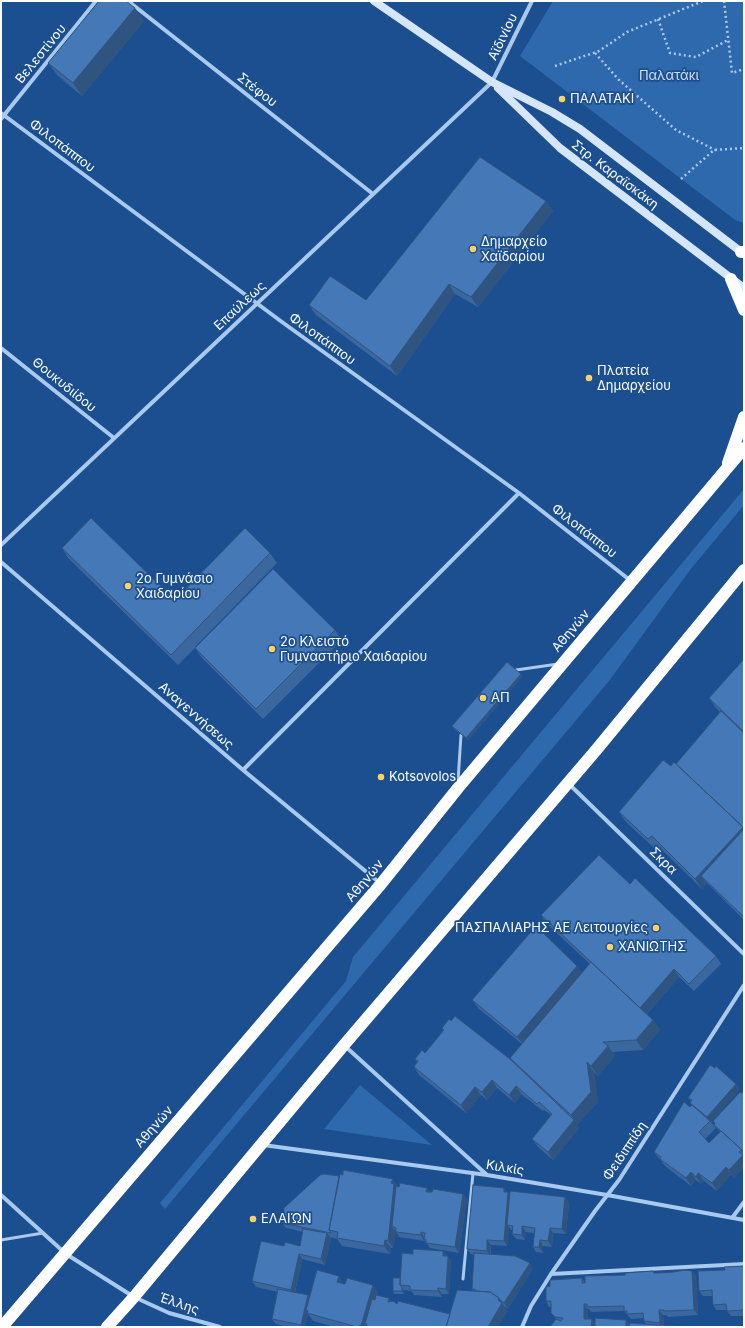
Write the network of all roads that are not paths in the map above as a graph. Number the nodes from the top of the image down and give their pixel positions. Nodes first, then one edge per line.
1 (96, 1) edge
2 (128, 1) edge
3 (374, 1) edge
4 (532, 1) edge
5 (492, 82) junction
6 (2, 116) edge
7 (373, 194) junction
8 (743, 253) edge
9 (731, 279) junction
10 (744, 288) edge
11 (258, 303) junction
12 (744, 310) edge
13 (1, 348) edge
14 (744, 417) edge
15 (114, 438) junction
16 (744, 448) edge
17 (724, 471) junction
18 (519, 493) junction
19 (1, 545) edge
20 (1, 562) edge
21 (744, 570) edge
22 (632, 581) junction
23 (563, 663) junction
24 (516, 670) edge
25 (461, 735) edge
26 (243, 770) junction
27 (568, 783) junction
28 (458, 788) junction
29 (381, 884) junction
30 (744, 954) edge
31 (744, 985) edge
32 (344, 1045) junction
33 (261, 1145) junction
34 (474, 1173) junction
35 (487, 1175) junction
36 (1, 1195) edge
37 (607, 1195) junction
38 (744, 1202) edge
39 (732, 1218) junction
40 (744, 1220) edge
41 (44, 1233) junction
42 (1, 1240) edge
43 (66, 1254) junction
44 (744, 1264) edge
45 (551, 1274) junction
46 (463, 1279) dead end
47 (134, 1297) junction
48 (2, 1327) edge
49 (106, 1327) edge
50 (220, 1327) edge
51 (522, 1327) edge

1 - 6 street, Βελεστίνου
2 - 7 street, Στέφου
3 - 5 main road, Στρ. Καραϊσκάκη
4 - 5 street, Αϊδινίου
5 - 7 street, Επαύλεως
5 - 8 main road, Στρ. Καραϊσκάκη
5 - 9 main road, Στρ. Καραϊσκάκη
6 - 11 street, Φιλοπάππου
7 - 11 street, Επαύλεως
9 - 10 main road, Στρ. Καραϊσκάκη
9 - 12 highway
11 - 15 street, Επαύλεως
11 - 18 street, Φιλοπάππου
13 - 15 street, Θουκυδιίδου
14 - 17 highway
15 - 19 street, Επαύλεως
16 - 17 highway, Αθηνών
17 - 22 highway, Αθηνών
18 - 22 street, Φιλοπάππου
18 - 26 street
20 - 26 street, Αναγεννήσεως
21 - 27 highway
22 - 23 highway, Αθηνών
23 - 24 lane
23 - 28 highway, Αθηνών
25 - 28 lane
26 - 29 street, Αναγεννήσεως
27 - 30 street, Σκρα
27 - 32 highway
28 - 29 highway, Αθηνών
29 - 43 highway, Αθηνών
31 - 37 street, Φειδιππίδη
32 - 33 highway
32 - 35 street
33 - 34 street, Κιλκίς
33 - 47 highway
34 - 35 street, Κιλκίς
34 - 46 lane
35 - 37 street, Κιλκίς
36 - 41 street, Έλλης
37 - 39 street, Κιλκίς
37 - 45 street, Φειδιππίδη
38 - 39 street
39 - 40 street, Κιλκίς
41 - 42 lane
41 - 43 street, Έλλης
43 - 47 street, Έλλης
43 - 48 highway, Αθηνών
44 - 45 street
45 - 51 street, Φειδιππίδη
47 - 49 highway
47 - 50 street, Έλλης

